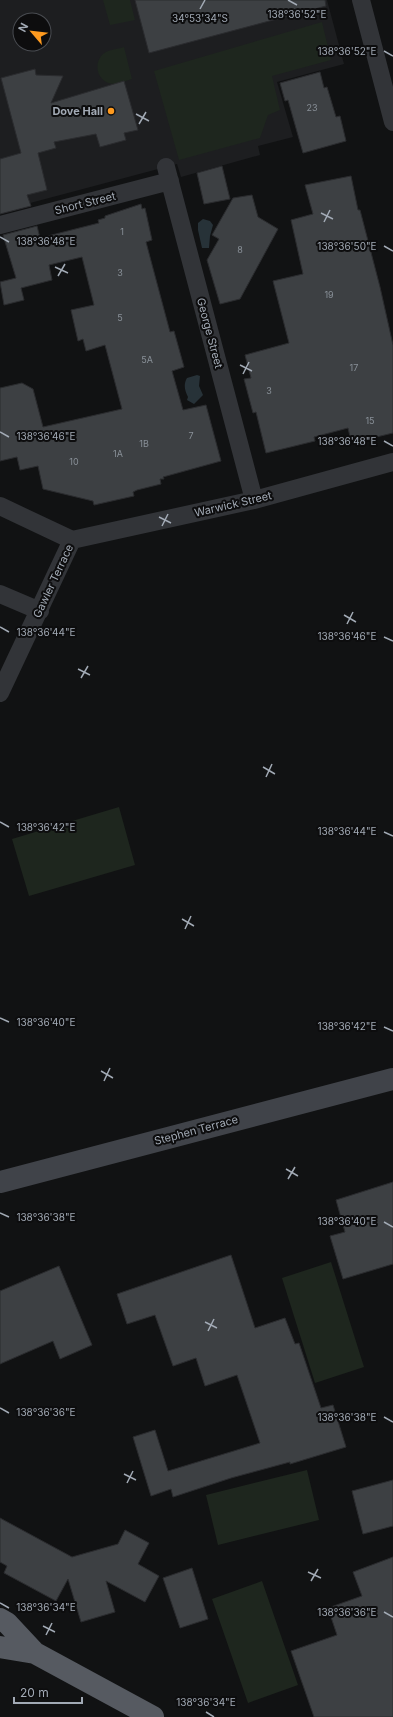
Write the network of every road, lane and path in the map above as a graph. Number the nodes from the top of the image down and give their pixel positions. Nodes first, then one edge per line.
1 (361, 0) edge
2 (393, 122) edge
3 (168, 174) joint
4 (0, 225) edge
5 (393, 462) edge
6 (254, 500) junction
7 (0, 506) edge
8 (72, 540) junction
9 (0, 594) edge
10 (40, 611) junction
11 (0, 693) edge
12 (393, 1079) edge
13 (0, 1182) edge
14 (0, 1619) edge
15 (0, 1647) edge
16 (35, 1653) junction
17 (153, 1717) edge

1 - 2 street
3 - 4 street, Short Street
3 - 6 street, George Street
5 - 6 street, Warwick Street
6 - 8 street, Warwick Street
7 - 8 street, Gawler Terrace
8 - 10 street, Gawler Terrace
9 - 10 street
10 - 11 street, Gawler Terrace
12 - 13 main road, Stephen Terrace
14 - 16 highway
15 - 16 highway
16 - 17 highway

